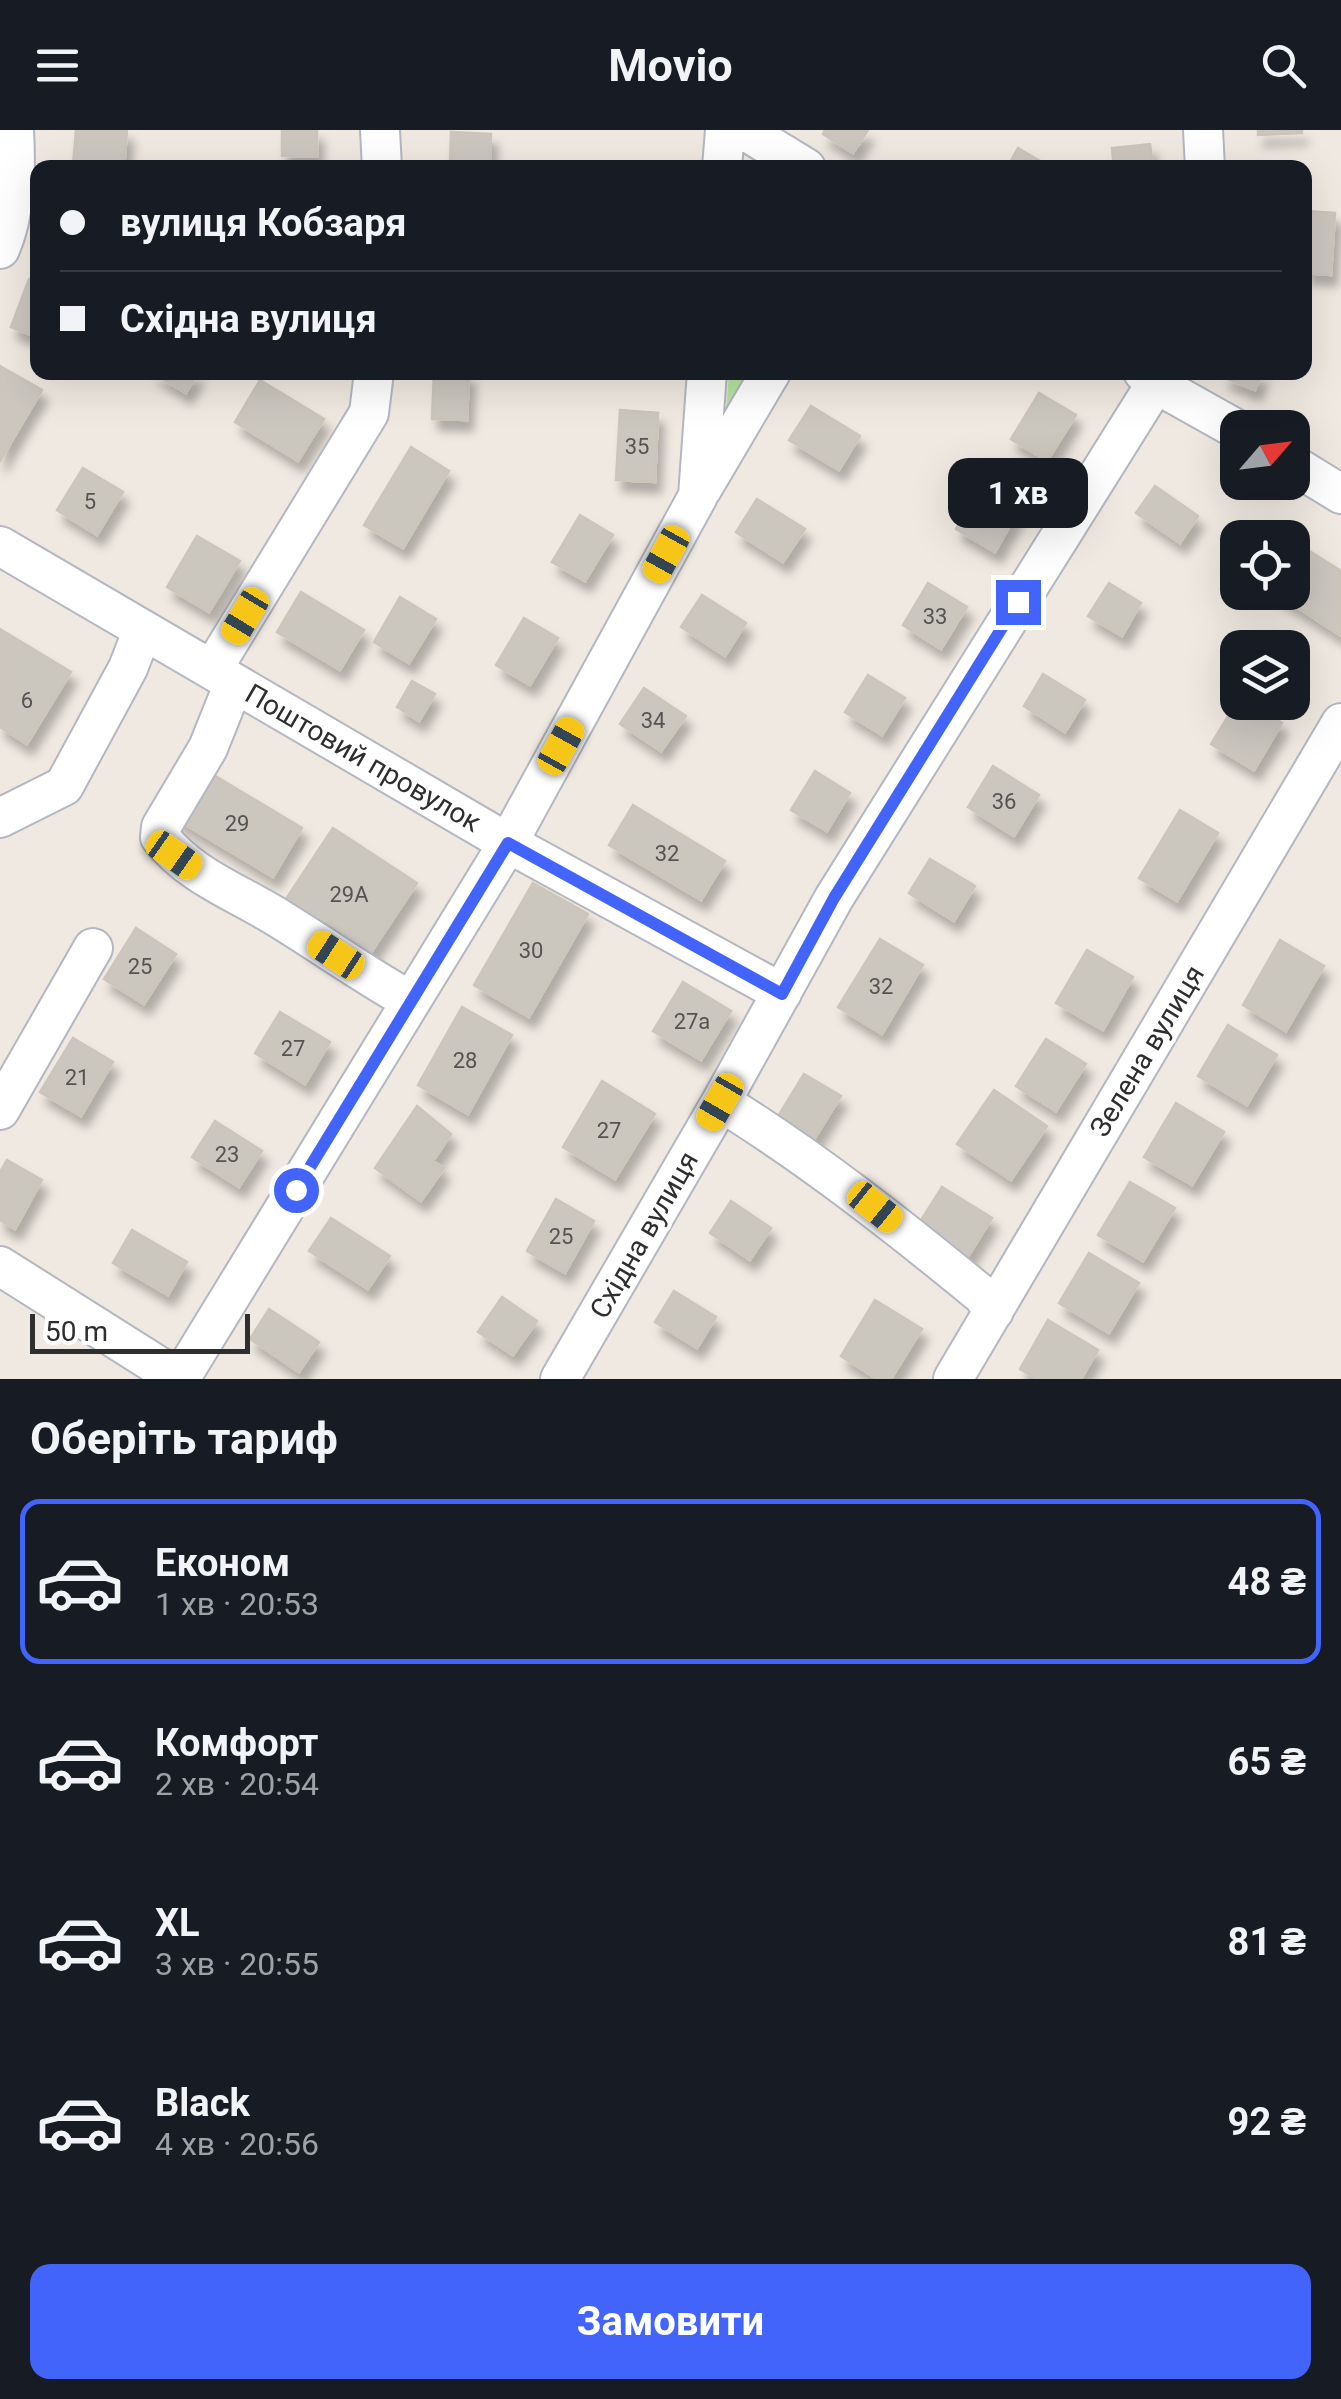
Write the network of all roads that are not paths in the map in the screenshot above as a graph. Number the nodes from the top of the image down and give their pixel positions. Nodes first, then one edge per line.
1 (14, 130) edge
2 (380, 130) edge
3 (725, 130) edge
4 (744, 130) edge
5 (1203, 130) edge
6 (382, 160) edge
7 (723, 160) edge
8 (793, 160) edge
9 (1205, 160) edge
10 (16, 229) edge
11 (373, 380) edge
12 (706, 380) edge
13 (766, 380) edge
14 (1152, 380) edge
15 (1160, 380) edge
16 (1220, 418) edge
17 (1310, 475) edge
18 (1341, 494) edge
19 (698, 496) junction
20 (0, 546) edge
21 (142, 632) junction
22 (223, 676) junction
23 (1341, 722) edge
24 (0, 818) edge
25 (508, 843) junction
26 (93, 948) dead end
27 (782, 994) junction
28 (411, 1002) junction
29 (720, 1102) junction
30 (0, 1110) edge
31 (0, 1266) edge
32 (994, 1311) junction
33 (177, 1379) edge
34 (560, 1379) edge
35 (953, 1379) edge

1 - 10 street
2 - 6 street
3 - 7 street
4 - 8 street
5 - 9 street
11 - 22 street
12 - 19 street
13 - 19 street
14 - 27 street, Східна вулиця
15 - 16 street
17 - 18 street
19 - 25 street
20 - 21 street, Поштовий провулок
21 - 22 street, Поштовий провулок
21 - 24 street
22 - 25 street, Поштовий провулок
22 - 28 street
23 - 32 street, Зелена вулиця
25 - 27 street, Поштовий провулок
25 - 28 street
26 - 30 street
27 - 29 street, Східна вулиця
28 - 33 street
29 - 32 street
29 - 34 street, Східна вулиця
31 - 33 street
32 - 35 street, Зелена вулиця

